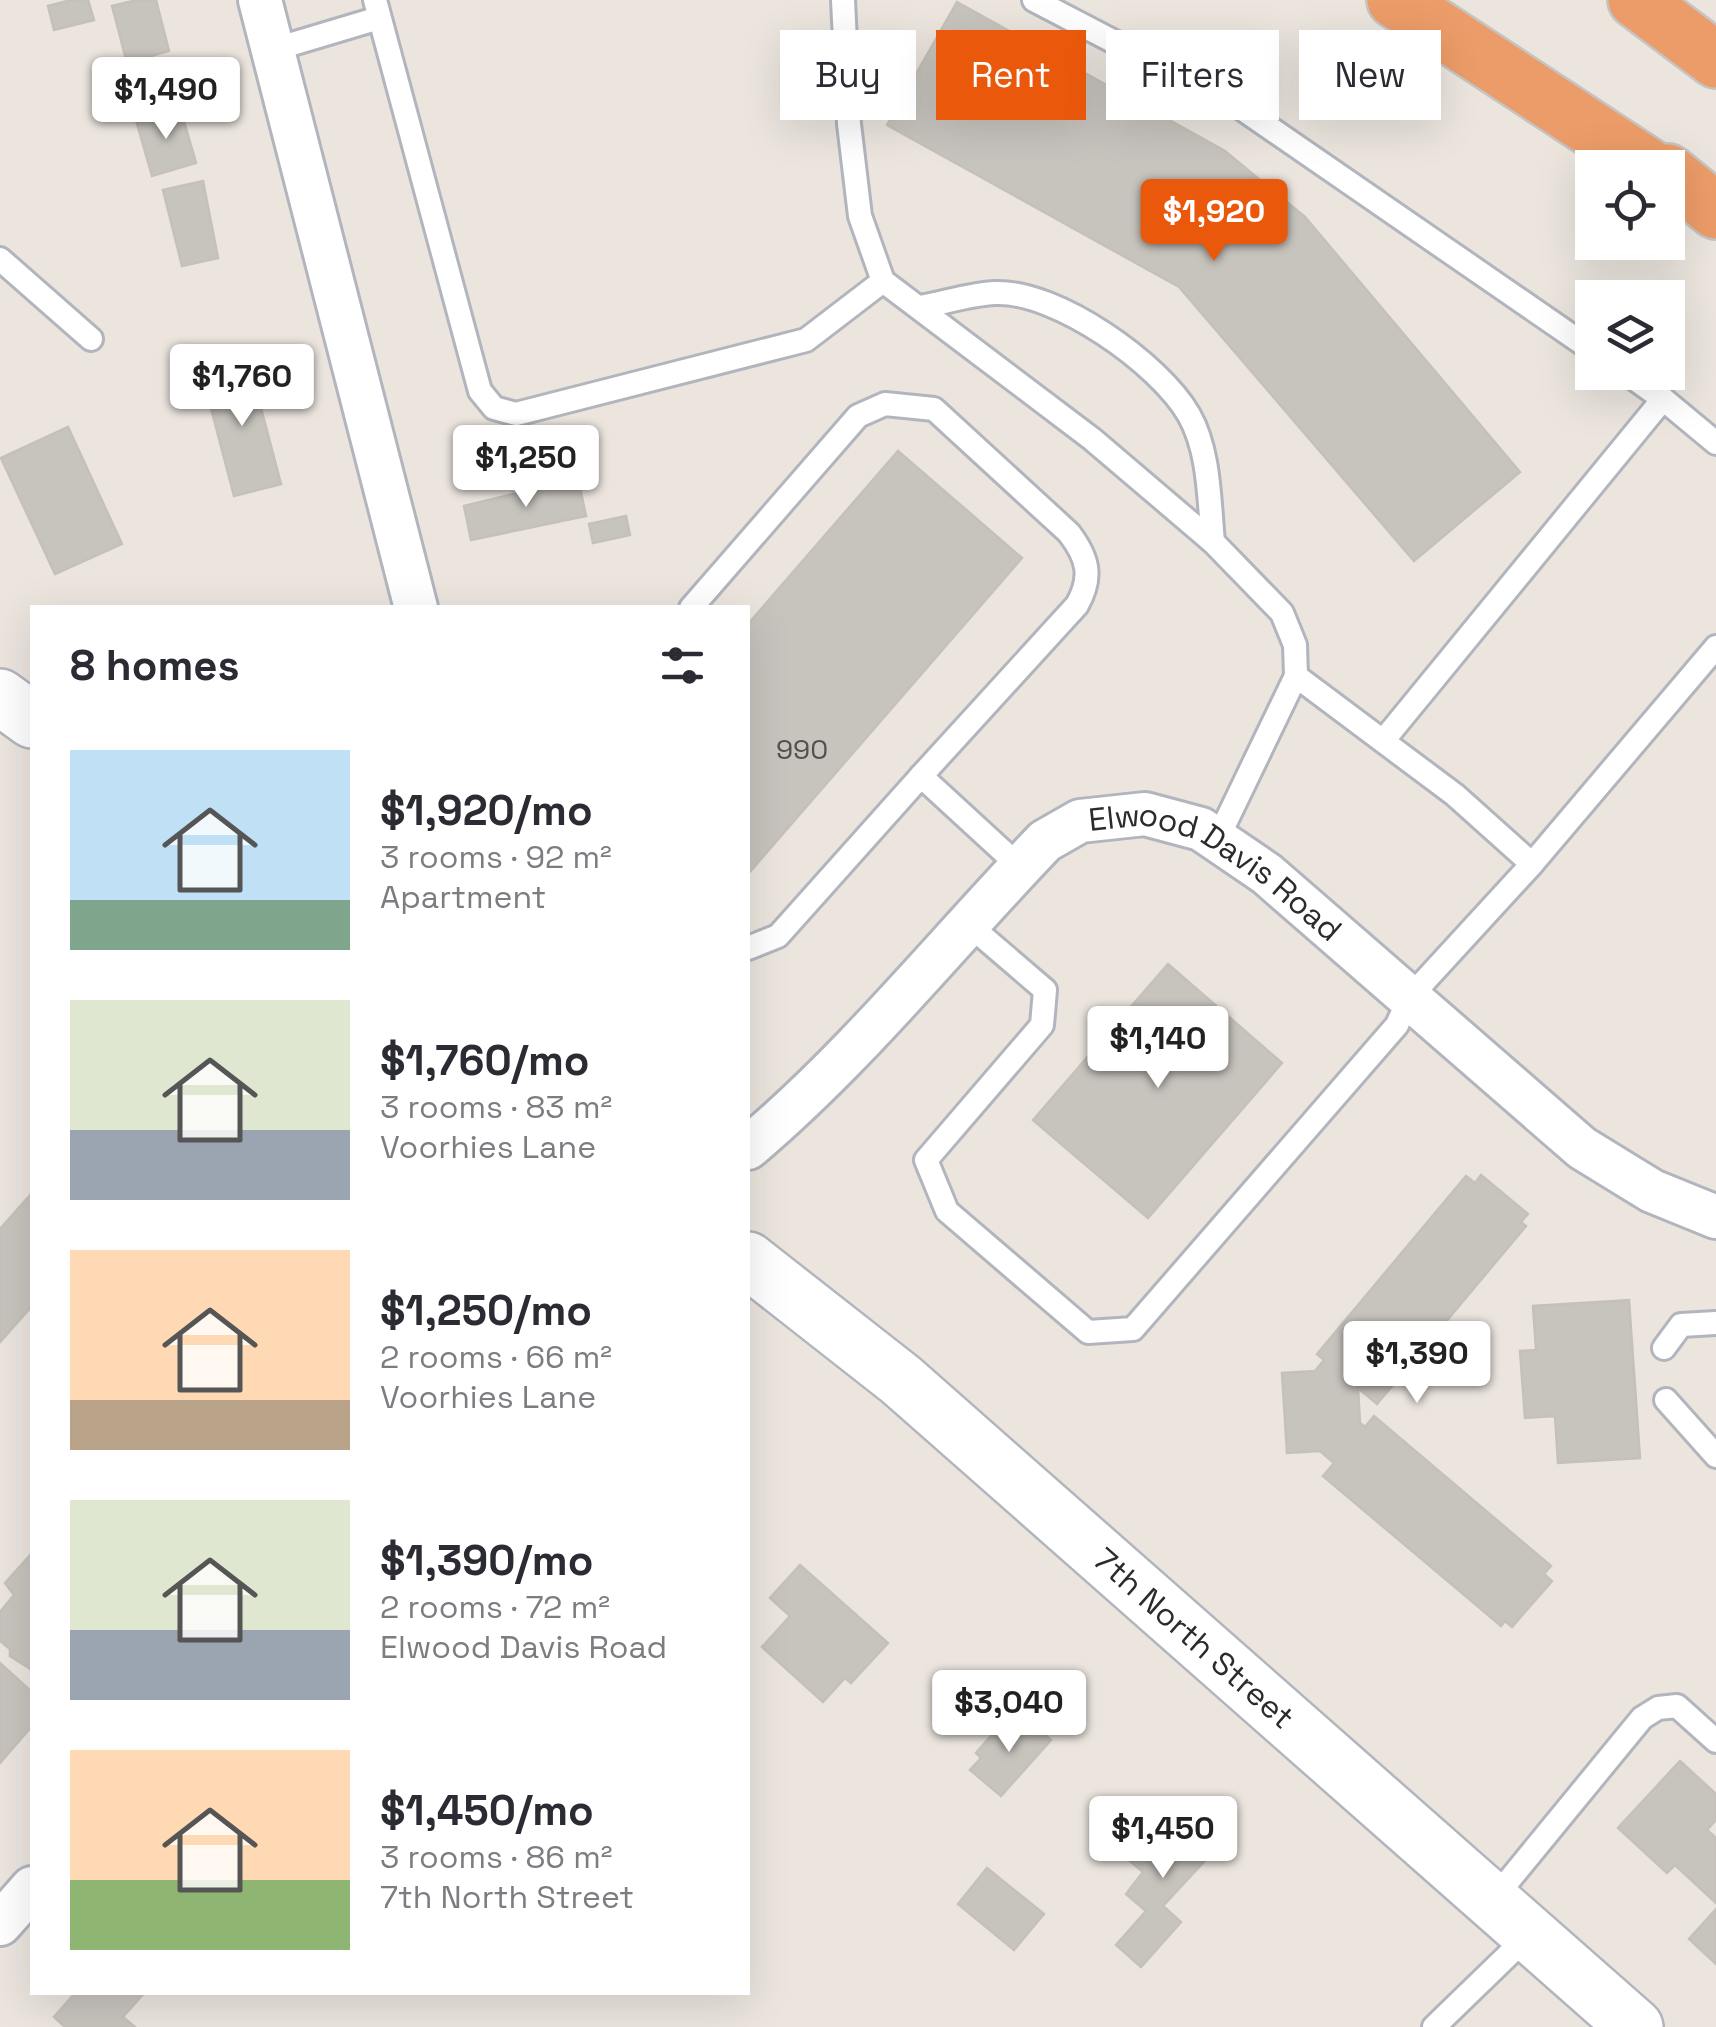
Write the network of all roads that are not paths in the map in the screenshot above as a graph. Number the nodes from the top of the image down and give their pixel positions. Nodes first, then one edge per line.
1 (260, 0) edge
2 (843, 0) edge
3 (1034, 0) edge
4 (1395, 0) edge
5 (1452, 0) edge
6 (1636, 0) edge
7 (377, 9) edge
8 (272, 50) junction
9 (1716, 60) edge
10 (1624, 150) edge
11 (1638, 150) edge
12 (1685, 188) edge
13 (1715, 211) edge
14 (0, 260) edge
15 (883, 282) junction
16 (920, 307) junction
17 (1575, 338) edge
18 (91, 339) dead end
19 (1651, 390) edge
20 (1664, 399) junction
21 (1716, 442) edge
22 (1213, 542) junction
23 (415, 605) edge
24 (693, 605) edge
25 (1716, 647) edge
26 (1296, 676) junction
27 (0, 697) edge
28 (30, 719) edge
29 (1383, 741) junction
30 (921, 776) junction
31 (1216, 840) junction
32 (1532, 864) junction
33 (1020, 867) junction
34 (968, 924) junction
35 (750, 947) edge
36 (1409, 998) junction
37 (750, 1146) edge
38 (1716, 1217) edge
39 (750, 1262) edge
40 (1716, 1322) edge
41 (1664, 1348) dead end
42 (1666, 1400) dead end
43 (1716, 1456) edge
44 (1716, 1741) edge
45 (30, 1890) edge
46 (1511, 1918) junction
47 (0, 1924) edge
48 (1434, 2027) edge
49 (1635, 2027) edge

1 - 8 street
2 - 15 lane
3 - 17 lane
4 - 10 highway
5 - 11 highway
6 - 9 highway
7 - 8 lane
7 - 15 lane
8 - 23 street
12 - 13 highway
14 - 18 lane
15 - 16 lane
16 - 22 lane
16 - 22 lane
19 - 20 lane
20 - 21 lane
20 - 29 lane
22 - 26 lane
24 - 30 lane
25 - 32 lane
26 - 29 lane
26 - 31 lane
27 - 28 street
29 - 32 lane
30 - 33 lane
30 - 35 lane
31 - 33 street, Elwood Davis Road
31 - 36 street, Elwood Davis Road
32 - 36 lane
33 - 34 street, Elwood Davis Road
34 - 36 lane
34 - 37 street, Elwood Davis Road
36 - 38 street, Elwood Davis Road
39 - 46 street, 7th North Street
40 - 41 lane
42 - 43 lane
44 - 46 lane
45 - 47 street
46 - 48 lane
46 - 49 street, 7th North Street

